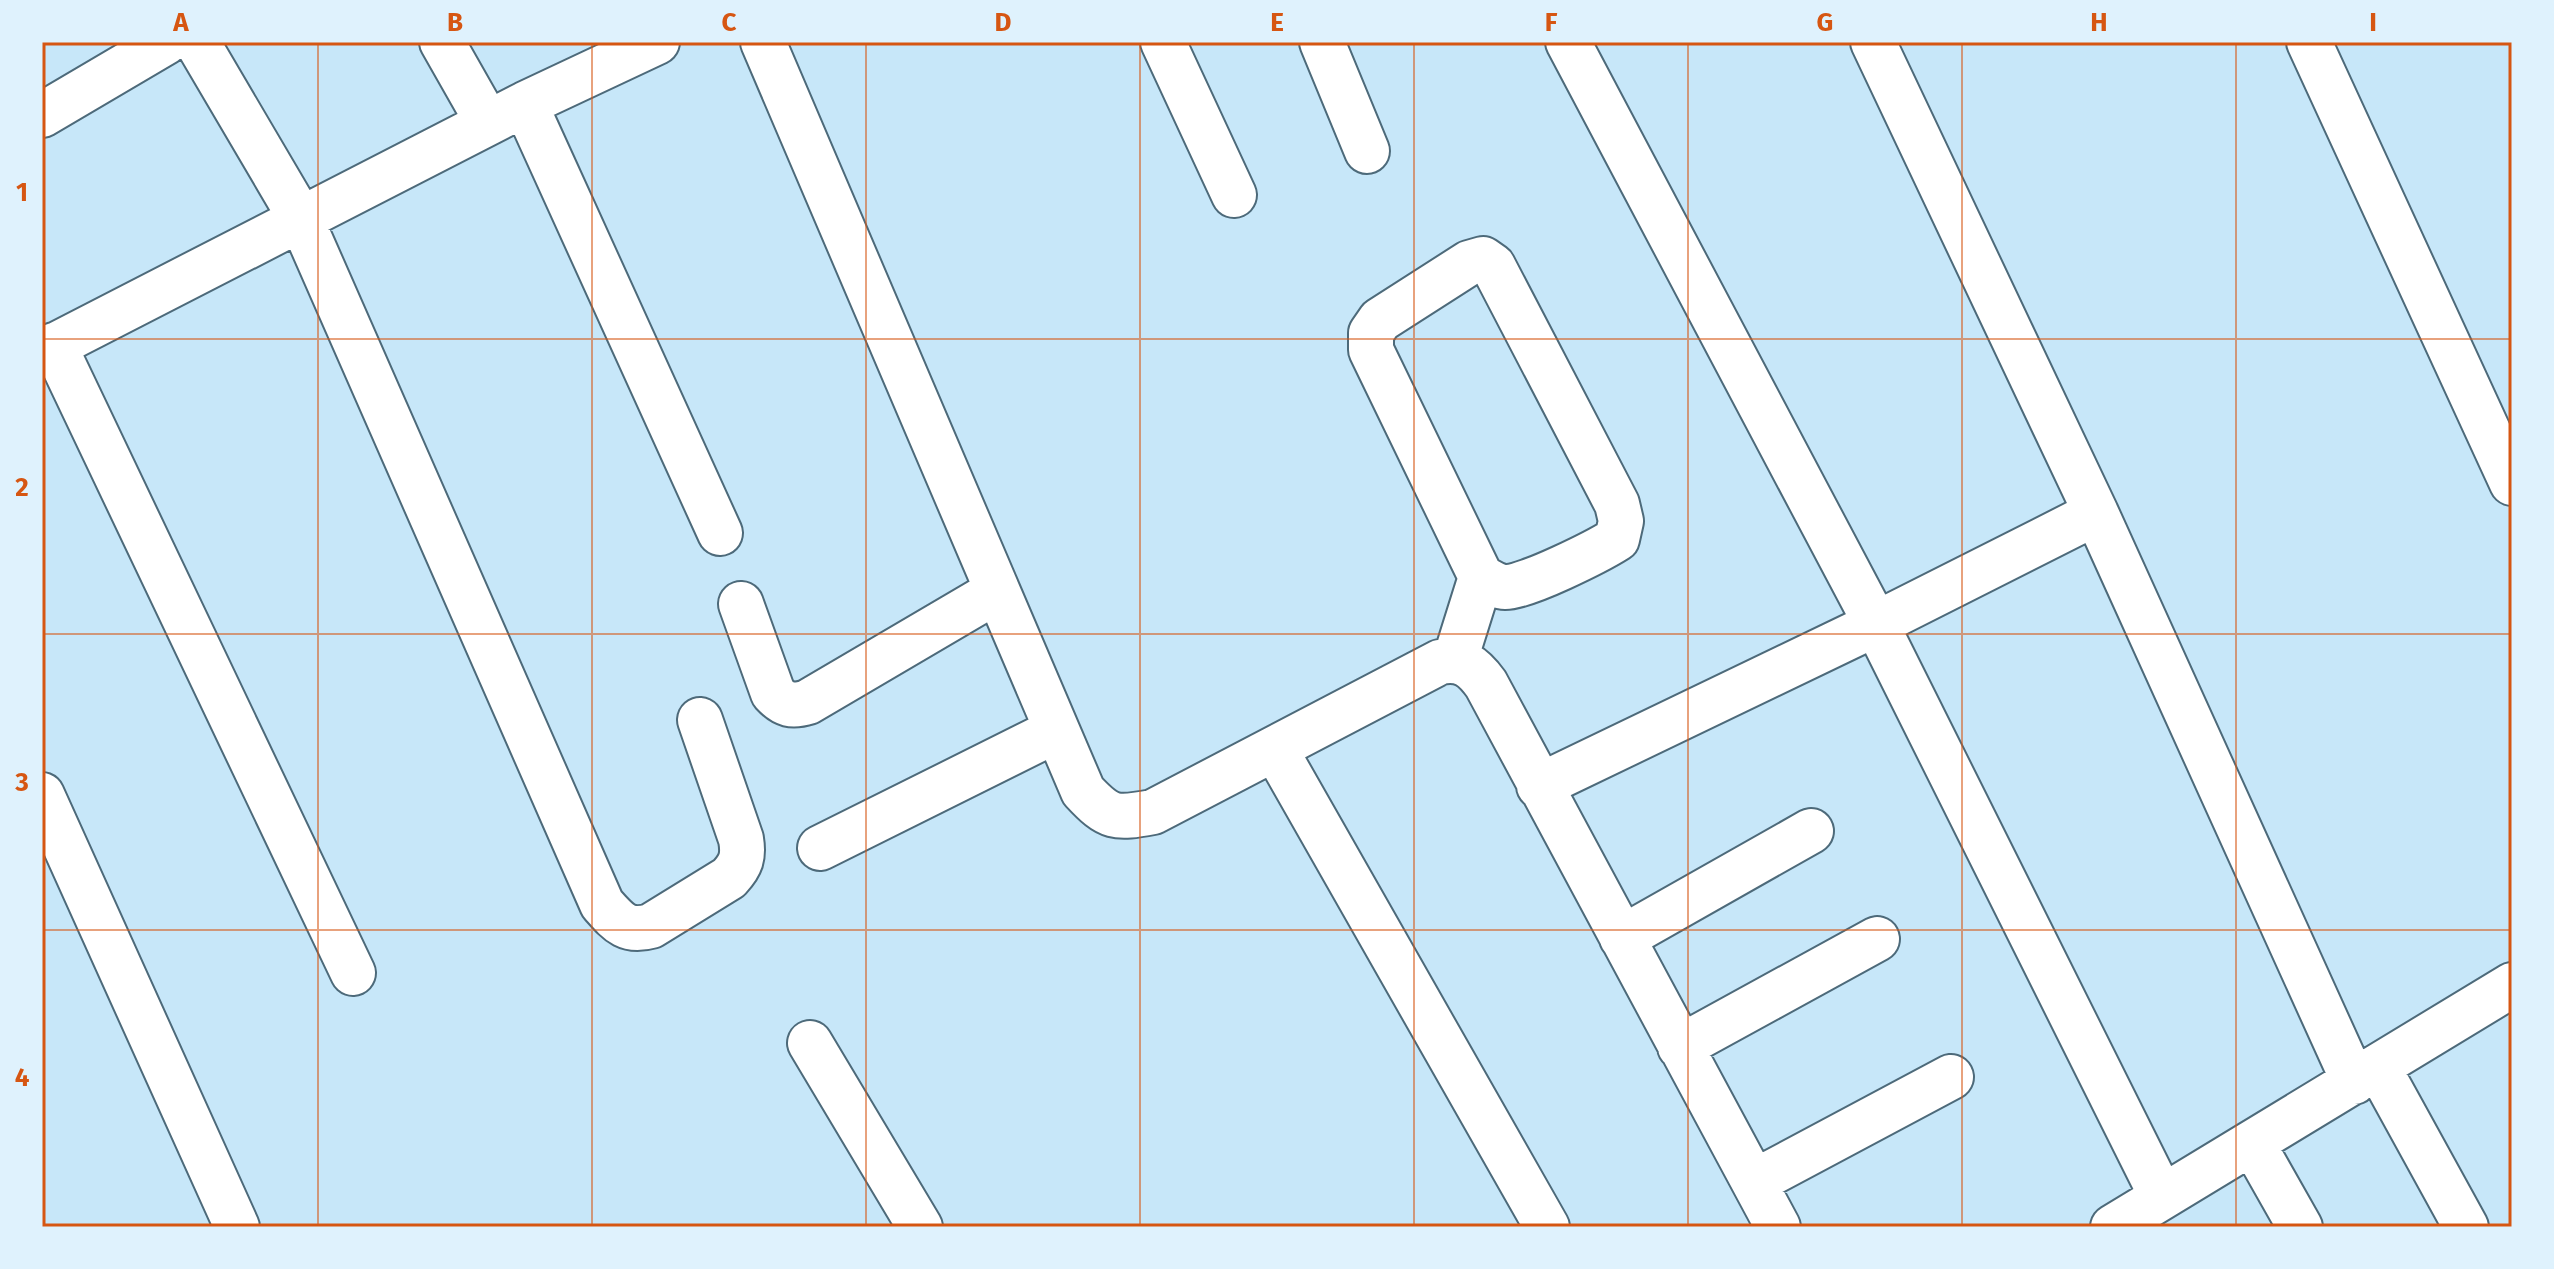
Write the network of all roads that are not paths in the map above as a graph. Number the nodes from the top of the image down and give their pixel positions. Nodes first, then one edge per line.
1 (166, 42) edge
2 (197, 42) edge
3 (442, 42) edge
4 (657, 42) edge
5 (763, 42) edge
6 (1163, 42) edge
7 (1322, 42) edge
8 (1568, 42) edge
9 (1873, 42) edge
10 (2309, 42) edge
11 (507, 113) junction
12 (42, 115) edge
13 (1367, 151) dead end
14 (1234, 195) dead end
15 (301, 219) junction
16 (48, 349) edge
17 (2512, 483) edge
18 (2096, 513) junction
19 (720, 533) dead end
20 (1481, 577) junction
21 (997, 591) junction
22 (741, 604) dead end
23 (1876, 624) junction
24 (1455, 660) junction
25 (700, 720) dead end
26 (1057, 730) junction
27 (1275, 749) junction
28 (1539, 786) junction
29 (42, 795) edge
30 (1811, 831) dead end
31 (820, 848) dead end
32 (1622, 938) junction
33 (1877, 939) dead end
34 (353, 973) dead end
35 (2512, 985) edge
36 (810, 1043) dead end
37 (1680, 1047) junction
38 (2366, 1074) junction
39 (1951, 1077) dead end
40 (2253, 1144) junction
41 (1754, 1182) junction
42 (2162, 1197) junction
43 (237, 1227) edge
44 (920, 1227) edge
45 (1547, 1227) edge
46 (1778, 1227) edge
47 (2113, 1227) edge
48 (2300, 1227) edge
49 (2466, 1227) edge

1 - 12 street
2 - 15 street
3 - 11 street
4 - 11 street
5 - 21 street
6 - 14 street
7 - 13 street
8 - 23 street
9 - 18 street
10 - 17 street
11 - 15 street
11 - 19 street
15 - 16 street
15 - 25 street
16 - 34 street
18 - 23 street
18 - 38 street
20 - 20 street
20 - 24 street
21 - 22 street
21 - 26 street
23 - 28 street
23 - 42 street
24 - 27 street
24 - 28 street
26 - 27 street
26 - 31 street
27 - 45 street
28 - 32 street
29 - 43 street
30 - 32 street
32 - 37 street
33 - 37 street
35 - 38 street
36 - 44 street
37 - 41 street
38 - 40 street
38 - 49 street
39 - 41 street
40 - 42 street
40 - 48 street
41 - 46 street
42 - 47 street

